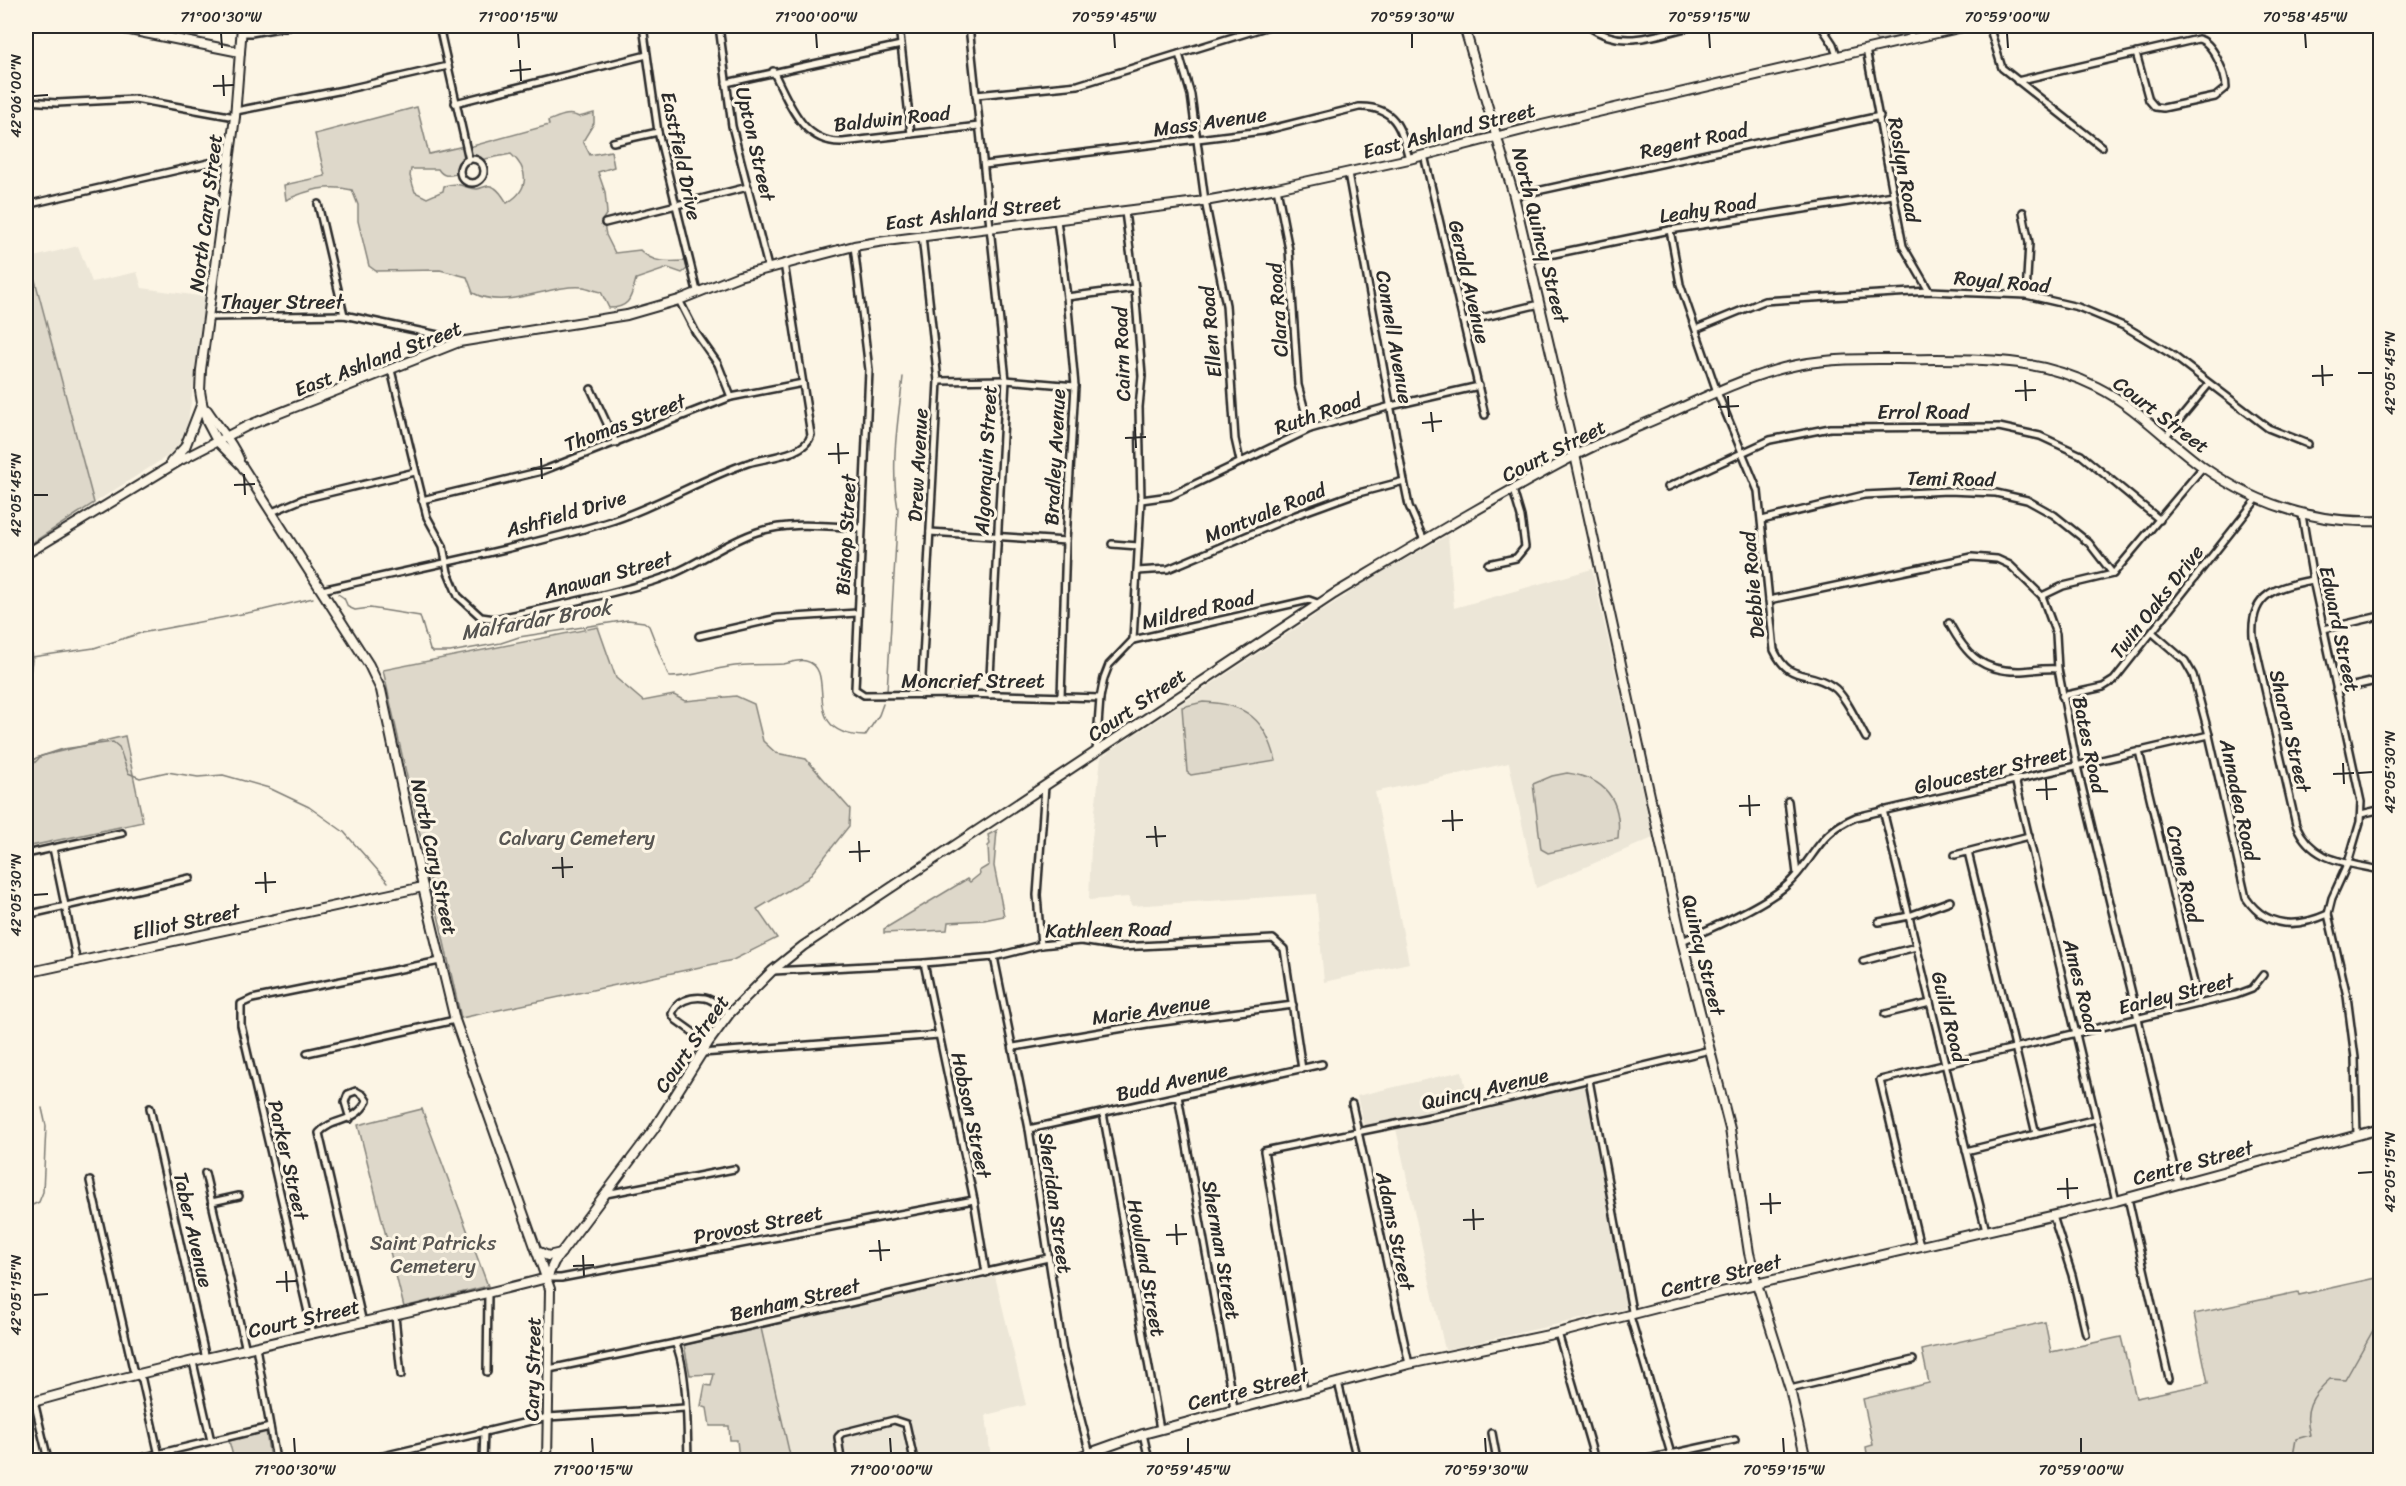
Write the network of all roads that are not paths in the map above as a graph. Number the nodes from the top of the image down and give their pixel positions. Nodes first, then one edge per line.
1 (110, 26) edge
2 (291, 26) edge
3 (439, 26) edge
4 (643, 26) edge
5 (718, 26) edge
6 (899, 26) edge
7 (970, 26) edge
8 (1269, 26) edge
9 (1464, 26) edge
10 (1588, 26) edge
11 (1694, 26) edge
12 (1821, 26) edge
13 (1908, 26) edge
14 (1967, 26) edge
15 (1989, 26) edge
16 (242, 29) edge
17 (150, 30) edge
18 (1912, 38) junction
19 (901, 45) junction
20 (1866, 49) junction
21 (240, 52) junction
22 (2136, 53) junction
23 (1179, 54) junction
24 (647, 56) junction
25 (1837, 56) junction
26 (448, 66) junction
27 (773, 71) junction
28 (2017, 81) junction
29 (726, 83) junction
30 (976, 95) junction
31 (26, 101) edge
32 (455, 103) junction
33 (236, 114) junction
34 (1880, 116) junction
35 (980, 126) junction
36 (658, 132) junction
37 (911, 134) junction
38 (1498, 137) junction
39 (1197, 140) junction
40 (613, 142) dead end
41 (2102, 147) dead end
42 (1424, 155) junction
43 (230, 158) junction
44 (1408, 159) junction
45 (469, 160) junction
46 (984, 165) junction
47 (1348, 173) junction
48 (748, 187) junction
49 (1277, 188) junction
50 (1893, 195) junction
51 (1514, 196) junction
52 (1205, 201) junction
53 (318, 204) dead end
54 (26, 205) edge
55 (675, 205) junction
56 (1125, 212) junction
57 (2024, 213) dead end
58 (1057, 220) junction
59 (605, 223) dead end
60 (991, 228) junction
61 (1670, 230) junction
62 (922, 236) junction
63 (854, 246) junction
64 (1530, 260) junction
65 (784, 263) junction
66 (768, 267) junction
67 (1135, 288) junction
68 (697, 291) junction
69 (1929, 291) junction
70 (2026, 296) junction
71 (1067, 297) junction
72 (679, 300) junction
73 (1540, 304) junction
74 (344, 315) junction
75 (209, 317) junction
76 (1464, 322) junction
77 (1696, 329) junction
78 (459, 342) junction
79 (391, 369) junction
80 (1006, 380) junction
81 (938, 381) junction
82 (803, 383) junction
83 (2209, 384) junction
84 (1075, 386) junction
85 (1479, 386) junction
86 (591, 389) dead end
87 (1717, 392) junction
88 (731, 397) junction
89 (202, 403) junction
90 (1391, 406) junction
91 (1485, 415) dead end
92 (1310, 429) junction
93 (227, 436) junction
94 (2166, 436) junction
95 (217, 441) junction
96 (616, 443) junction
97 (2307, 444) dead end
98 (1743, 452) junction
99 (1575, 455) junction
100 (1240, 461) junction
101 (242, 466) junction
102 (2203, 467) junction
103 (162, 470) junction
104 (415, 472) junction
105 (1404, 481) junction
106 (1668, 487) dead end
107 (1513, 490) junction
108 (2257, 499) junction
109 (422, 500) junction
110 (1141, 500) junction
111 (272, 512) junction
112 (2302, 515) junction
113 (1762, 520) junction
114 (2160, 520) junction
115 (2380, 521) edge
116 (861, 528) junction
117 (930, 532) junction
118 (997, 537) junction
119 (1424, 540) junction
120 (1066, 541) junction
121 (1112, 544) dead end
122 (1138, 546) junction
123 (26, 554) edge
124 (447, 561) junction
125 (1488, 564) dead end
126 (1137, 571) junction
127 (2113, 574) junction
128 (2313, 580) junction
129 (322, 590) junction
130 (2042, 596) junction
131 (1769, 600) junction
132 (1320, 604) junction
133 (857, 613) junction
134 (2380, 615) edge
135 (1949, 623) dead end
136 (2324, 629) junction
137 (2153, 633) junction
138 (699, 636) dead end
139 (1133, 640) junction
140 (2058, 669) junction
141 (2380, 680) edge
142 (854, 683) joint
143 (2336, 690) junction
144 (989, 694) junction
145 (921, 695) junction
146 (2062, 696) junction
147 (1061, 697) junction
148 (1100, 698) junction
149 (2209, 735) junction
150 (1866, 738) dead end
151 (2139, 751) junction
152 (1096, 752) junction
153 (2077, 766) junction
154 (2015, 779) junction
155 (1045, 786) junction
156 (1788, 801) dead end
157 (1883, 810) junction
158 (2378, 810) dead end
159 (2361, 814) junction
160 (122, 833) dead end
161 (2029, 836) junction
162 (53, 848) junction
163 (1968, 852) junction
164 (26, 854) edge
165 (1955, 855) dead end
166 (2348, 863) junction
167 (2380, 870) edge
168 (1797, 874) junction
169 (190, 878) dead end
170 (423, 886) junction
171 (1950, 901) dead end
172 (65, 906) junction
173 (2328, 914) junction
174 (26, 915) edge
175 (1909, 916) junction
176 (1879, 922) dead end
177 (1682, 941) junction
178 (1041, 945) junction
179 (1916, 947) junction
180 (994, 957) junction
181 (440, 961) junction
182 (1863, 961) dead end
183 (77, 963) junction
184 (924, 963) junction
185 (772, 970) junction
186 (26, 973) edge
187 (2263, 975) dead end
188 (1930, 1003) junction
189 (2199, 1004) junction
190 (1293, 1005) junction
191 (730, 1013) junction
192 (1886, 1014) dead end
193 (2138, 1019) junction
194 (455, 1020) junction
195 (2077, 1034) junction
196 (939, 1035) junction
197 (708, 1043) junction
198 (1014, 1047) junction
199 (2014, 1047) junction
200 (1710, 1050) junction
201 (307, 1053) dead end
202 (702, 1053) junction
203 (1945, 1063) junction
204 (1322, 1064) dead end
205 (1302, 1068) junction
206 (1589, 1080) junction
207 (1178, 1096) junction
208 (1352, 1104) dead end
209 (150, 1108) dead end
210 (1103, 1113) junction
211 (350, 1119) junction
212 (2096, 1119) junction
213 (1029, 1129) junction
214 (2380, 1129) edge
215 (1358, 1133) junction
216 (2036, 1134) junction
217 (2357, 1136) junction
218 (1966, 1151) junction
219 (734, 1169) dead end
220 (205, 1173) dead end
221 (90, 1181) dead end
222 (2178, 1184) junction
223 (606, 1194) junction
224 (239, 1196) dead end
225 (2128, 1198) junction
226 (974, 1200) junction
227 (2116, 1201) junction
228 (212, 1202) junction
229 (2053, 1216) junction
230 (1986, 1231) junction
231 (1920, 1246) junction
232 (539, 1252) junction
233 (561, 1253) junction
234 (1048, 1258) junction
235 (986, 1273) junction
236 (547, 1278) junction
237 (1757, 1284) junction
238 (488, 1292) junction
239 (395, 1316) junction
240 (1630, 1316) junction
241 (363, 1323) junction
242 (1558, 1333) junction
243 (314, 1334) junction
244 (2086, 1334) dead end
245 (675, 1342) junction
246 (256, 1347) junction
247 (246, 1350) junction
248 (206, 1359) junction
249 (1913, 1360) dead end
250 (193, 1362) junction
251 (1409, 1364) junction
252 (549, 1369) junction
253 (487, 1372) dead end
254 (138, 1375) junction
255 (401, 1375) dead end
256 (2169, 1379) dead end
257 (1338, 1382) junction
258 (1790, 1389) junction
259 (1304, 1391) junction
260 (30, 1403) edge
261 (685, 1408) junction
262 (1234, 1408) junction
263 (548, 1417) junction
264 (270, 1427) junction
265 (1160, 1429) junction
266 (484, 1431) junction
267 (1491, 1433) dead end
268 (1143, 1434) junction
269 (1735, 1440) dead end
270 (211, 1441) junction
271 (1090, 1454) junction
272 (1671, 1454) junction
273 (159, 1457) edge
274 (1075, 1460) edge
275 (48, 1461) edge
276 (132, 1461) edge
277 (276, 1461) edge
278 (366, 1461) edge
279 (483, 1461) edge
280 (547, 1461) edge
281 (688, 1461) edge
282 (841, 1461) edge
283 (914, 1461) edge
284 (1149, 1461) edge
285 (1357, 1461) edge
286 (1497, 1461) edge
287 (1595, 1461) edge
288 (1643, 1461) edge
289 (1806, 1461) edge

1 - 17 main road
2 - 16 street
3 - 26 street
4 - 24 street, Eastfield Drive
5 - 29 street, Upton Street
6 - 19 street
7 - 30 street, Algonquin Street
8 - 23 street
9 - 38 main road, North Quincy Street
10 - 11 street
12 - 25 street
13 - 18 street
14 - 18 main road, East Ashland Street
15 - 28 street
16 - 21 main road, North Cary Street
17 - 21 main road
18 - 20 main road, East Ashland Street
19 - 27 street
19 - 37 street
20 - 25 main road, East Ashland Street
20 - 34 street, Roslyn Road
21 - 33 main road, North Cary Street
22 - 22 street
22 - 28 street
23 - 30 street
23 - 39 street, Ellen Road
24 - 32 street
24 - 36 street, Eastfield Drive
25 - 38 main road, East Ashland Street
26 - 32 street
26 - 33 street
27 - 29 street
27 - 37 street, Baldwin Road
28 - 41 street
29 - 48 street, Upton Street
30 - 35 street, Algonquin Street
31 - 33 street
32 - 45 street
33 - 43 main road, North Cary Street
34 - 50 street, Roslyn Road
34 - 51 street, Regent Road
35 - 37 street, Baldwin Road
35 - 46 street, Algonquin Street
36 - 40 street
36 - 55 street, Eastfield Drive
38 - 42 main road, East Ashland Street
38 - 51 main road, North Quincy Street
39 - 44 street, Mass Avenue
39 - 46 street, Mass Avenue
39 - 52 street, Ellen Road
42 - 44 main road, East Ashland Street
42 - 76 street, Gerald Avenue
43 - 54 street
43 - 75 main road, North Cary Street
44 - 47 main road, East Ashland Street
45 - 45 street
46 - 60 street, Algonquin Street
47 - 49 main road, East Ashland Street
47 - 90 street, Connell Avenue
48 - 55 street
48 - 66 street, Upton Street
49 - 52 main road, East Ashland Street
49 - 92 street, Clara Road
50 - 61 street, Leahy Road
50 - 69 street, Roslyn Road
51 - 64 main road, North Quincy Street
52 - 56 main road, East Ashland Street
52 - 100 street, Ellen Road
53 - 74 street
55 - 59 street
55 - 68 street, Eastfield Drive
56 - 58 main road, East Ashland Street
56 - 67 street, Cairn Road
57 - 70 street
58 - 60 main road, East Ashland Street
58 - 71 street, Bradley Avenue
60 - 62 main road, East Ashland Street
60 - 80 street, Algonquin Street
61 - 64 street, Leahy Road
61 - 77 street, Debbie Road
62 - 63 main road, East Ashland Street
62 - 81 street, Drew Avenue
63 - 65 main road, East Ashland Street
63 - 116 street, Bishop Street
64 - 73 main road, North Quincy Street
65 - 66 main road, East Ashland Street
65 - 82 street
66 - 68 main road, East Ashland Street
67 - 71 street
67 - 110 street, Cairn Road
68 - 72 main road, East Ashland Street
69 - 70 street, Royal Road
69 - 77 street, Royal Road
70 - 83 street, Royal Road
71 - 84 street, Bradley Avenue
72 - 78 main road, East Ashland Street
72 - 88 street
73 - 76 street
73 - 99 main road, North Quincy Street
74 - 75 street, Thayer Street
74 - 78 street, Thayer Street
75 - 89 main road, North Cary Street
76 - 85 street, Gerald Avenue
77 - 87 street, Debbie Road
78 - 79 main road, East Ashland Street
79 - 93 main road, East Ashland Street
79 - 104 street, Anawan Street
80 - 81 street
80 - 84 street
80 - 118 street, Algonquin Street
81 - 117 street, Drew Avenue
82 - 88 street, Thomas Street
82 - 124 street, Ashfield Drive
83 - 94 street
83 - 97 street, Royal Road
84 - 120 street, Bradley Avenue
85 - 90 street, Ruth Road
85 - 91 street, Gerald Avenue
86 - 96 street
87 - 94 main road, Court Street
87 - 98 street, Debbie Road
87 - 99 main road, Court Street
88 - 96 street, Thomas Street
89 - 93 main road, North Cary Street
89 - 95 main road, North Cary Street
89 - 103 main road
90 - 92 street, Ruth Road
90 - 105 street, Connell Avenue
92 - 100 street, Ruth Road
93 - 95 main road, East Ashland Street
93 - 101 main road, North Cary Street
94 - 102 main road, Court Street
95 - 101 main road, North Cary Street
95 - 103 main road, East Ashland Street
96 - 109 street, Thomas Street
98 - 106 street, Errol Road
98 - 113 street, Debbie Road
98 - 114 street, Errol Road
99 - 107 main road, Court Street
99 - 177 main road, Quincy Street
100 - 110 street, Ruth Road
101 - 111 main road, North Cary Street
102 - 108 main road, Court Street
102 - 114 street
103 - 123 main road, East Ashland Street
104 - 109 street, Anawan Street
104 - 111 street
105 - 119 street, Connell Avenue
105 - 126 street, Montvale Road
107 - 119 main road, Court Street
107 - 125 street
108 - 112 main road, Court Street
108 - 137 street, Twin Oaks Drive
109 - 124 street, Anawan Street
110 - 122 street, Cairn Road
111 - 129 main road, North Cary Street
112 - 115 main road, Court Street
112 - 128 street, Edward Street
113 - 127 street, Temi Road
113 - 131 street, Debbie Road
114 - 127 street
116 - 124 street, Anawan Street
116 - 133 street, Bishop Street
117 - 118 street
117 - 145 street, Drew Avenue
118 - 120 street
118 - 144 street, Algonquin Street
119 - 132 main road, Court Street
120 - 147 street, Bradley Avenue
121 - 122 street
122 - 126 street, Cairn Road
124 - 129 street, Ashfield Drive
126 - 139 street, Cairn Road
127 - 130 street
128 - 136 street, Edward Street
128 - 166 street, Sharon Street
129 - 170 main road, North Cary Street
130 - 131 street, Bates Road
130 - 140 street, Bates Road
131 - 150 street, Debbie Road
132 - 139 street, Mildred Road
132 - 152 main road, Court Street
133 - 138 street
133 - 142 street, Bishop Street
134 - 136 street
135 - 140 street
136 - 143 street, Edward Street
137 - 146 street, Twin Oaks Drive
137 - 149 street, Annadea Road
139 - 148 street, Mildred Road
140 - 146 street, Bates Road
141 - 143 street
142 - 145 street, Moncrief Street
143 - 159 street, Edward Street
144 - 145 street, Moncrief Street
144 - 147 street, Moncrief Street
146 - 153 street, Bates Road
147 - 148 street, Moncrief Street
148 - 152 street, Mildred Road
149 - 151 street, Gloucester Street
149 - 173 street, Annadea Road
151 - 153 street, Gloucester Street
151 - 189 street, Crane Road
152 - 155 main road, Court Street
153 - 154 street, Gloucester Street
153 - 193 street, Bates Road
154 - 157 street, Gloucester Street
154 - 161 street, Ames Road
155 - 178 street
155 - 185 main road, Court Street
156 - 168 street
157 - 168 street, Gloucester Street
157 - 175 street, Guild Road
158 - 159 street
159 - 166 street, Edward Street
160 - 162 street
161 - 163 street
161 - 195 street, Ames Road
162 - 164 street
162 - 172 street
163 - 165 street
163 - 199 street
166 - 167 street, Sharon Street
166 - 173 street, Edward Street
168 - 177 street, Gloucester Street
169 - 172 street
170 - 181 main road, North Cary Street
170 - 183 main road, Elliot Street
171 - 175 street
172 - 174 street
172 - 183 street
173 - 217 street
175 - 176 street
175 - 179 street, Guild Road
177 - 200 main road, Quincy Street
178 - 180 street, Kathleen Road
178 - 190 street, Kathleen Road
179 - 182 street
179 - 188 street, Guild Road
180 - 184 street, Kathleen Road
180 - 198 street, Sheridan Street
181 - 194 main road, North Cary Street
181 - 243 street, Parker Street
183 - 186 main road, Elliot Street
184 - 185 street, Kathleen Road
184 - 196 street, Hobson Street
185 - 191 main road, Court Street
187 - 189 street, Earley Street
188 - 192 street
188 - 203 street, Guild Road
189 - 193 street, Earley Street
190 - 198 street, Marie Avenue
190 - 205 street, Kathleen Road
191 - 197 main road, Court Street
191 - 197 street
193 - 195 street, Earley Street
193 - 222 street, Bates Road
194 - 201 street
194 - 232 main road, North Cary Street
195 - 199 street, Earley Street
195 - 212 street, Ames Road
196 - 202 street
196 - 226 street, Hobson Street
197 - 202 main road, Court Street
198 - 213 street, Sheridan Street
199 - 203 street, Earley Street
199 - 216 street
200 - 206 street, Quincy Avenue
200 - 237 main road, Quincy Street
202 - 223 main road, Court Street
203 - 218 street, Guild Road
203 - 231 street, Earley Street
204 - 205 street, Budd Avenue
205 - 207 street, Budd Avenue
206 - 215 street, Quincy Avenue
206 - 240 street
207 - 210 street, Budd Avenue
207 - 262 street, Sherman Street
208 - 215 street, Adams Street
209 - 248 street, Taber Avenue
210 - 213 street, Budd Avenue
210 - 265 street, Howland Street
211 - 211 street
211 - 241 street
212 - 216 street
212 - 227 street, Ames Road
213 - 234 street, Sheridan Street
214 - 217 main road, Centre Street
215 - 251 street, Adams Street
215 - 259 street, Quincy Avenue
216 - 218 street
217 - 222 main road, Centre Street
218 - 230 street, Guild Road
219 - 223 street
220 - 228 street
221 - 254 street
222 - 225 main road, Centre Street
223 - 233 main road, Court Street
224 - 228 street
225 - 227 main road, Centre Street
225 - 256 street
226 - 235 street, Hobson Street
226 - 236 street, Provost Street
227 - 229 main road, Centre Street
228 - 247 street
229 - 230 main road, Centre Street
229 - 244 street
230 - 231 main road, Centre Street
231 - 237 main road, Centre Street
232 - 233 main road
232 - 236 main road, North Cary Street
233 - 236 main road, Court Street
234 - 235 street, Benham Street
234 - 271 street, Sheridan Street
235 - 245 street, Benham Street
236 - 238 main road, Court Street
236 - 252 main road, Cary Street
237 - 240 main road, Centre Street
237 - 258 main road, Quincy Street
238 - 239 main road, Court Street
238 - 253 street
239 - 241 main road, Court Street
239 - 255 street
240 - 242 main road, Centre Street
240 - 272 street
241 - 243 main road, Court Street
242 - 251 main road, Centre Street
242 - 287 street
243 - 246 main road, Court Street
245 - 252 street, Benham Street
245 - 261 street
246 - 247 main road, Court Street
246 - 264 street
247 - 248 main road, Court Street
248 - 250 main road, Court Street
249 - 258 street
250 - 254 main road, Court Street
250 - 270 street
251 - 257 main road, Centre Street
252 - 263 main road, Cary Street
254 - 260 main road, Court Street
254 - 273 street
257 - 259 main road, Centre Street
257 - 285 street
258 - 289 main road, Quincy Street
259 - 262 main road, Centre Street
260 - 275 street
261 - 263 street
261 - 281 street
262 - 265 main road, Centre Street
263 - 266 street
263 - 280 main road, Cary Street
264 - 270 street
264 - 277 street
265 - 268 main road, Centre Street
266 - 278 street
266 - 279 street
267 - 286 street
268 - 271 main road, Centre Street
268 - 284 street
269 - 272 street
270 - 273 street
271 - 274 main road, Centre Street
272 - 288 street
273 - 276 street
282 - 283 street

